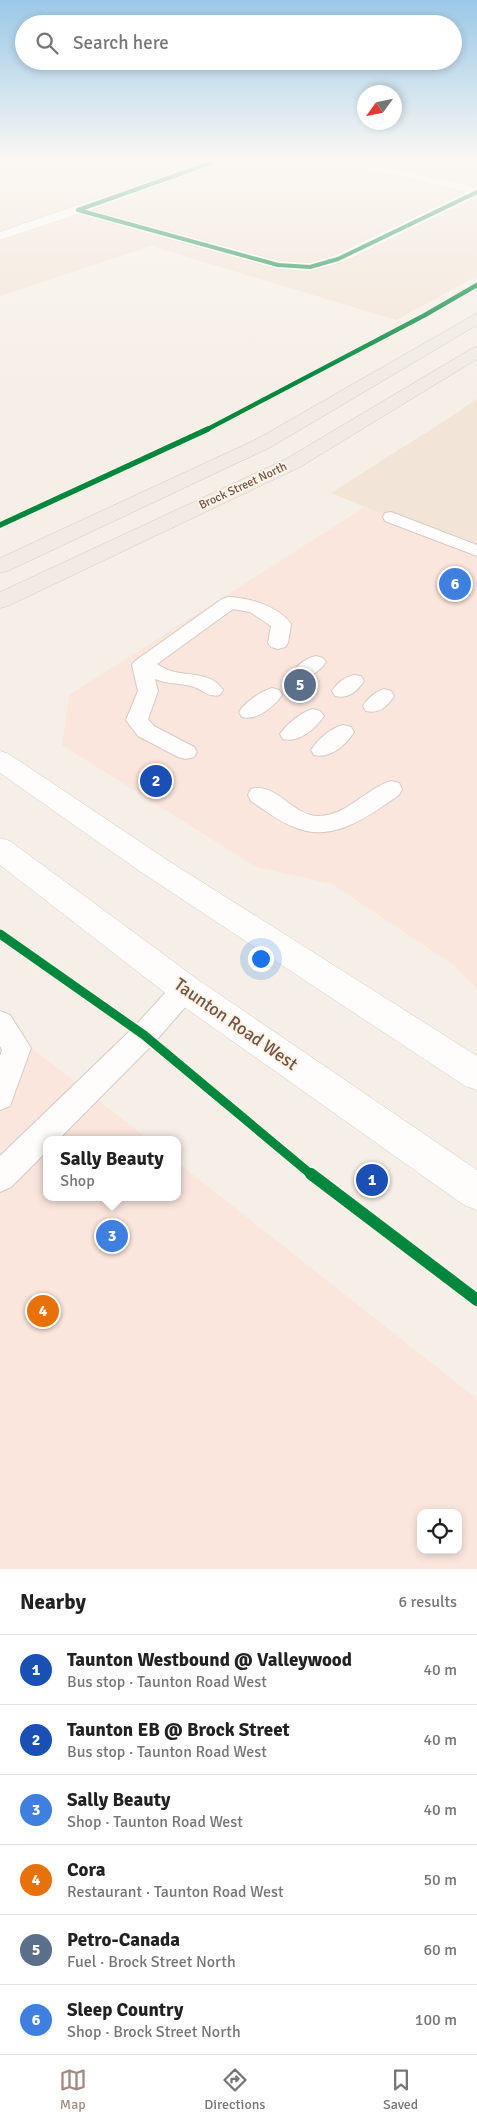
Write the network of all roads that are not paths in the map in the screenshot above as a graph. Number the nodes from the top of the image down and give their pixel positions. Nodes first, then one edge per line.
1 (162, 233) edge
2 (391, 233) edge
3 (477, 319) edge
4 (477, 352) edge
5 (391, 517) dead end
6 (64, 537) junction
7 (477, 551) edge
8 (0, 560) edge
9 (0, 566) edge
10 (0, 601) edge
11 (278, 643) dead end
12 (142, 665) junction
13 (213, 690) dead end
14 (272, 695) dead end
15 (249, 712) dead end
16 (313, 716) dead end
17 (343, 732) dead end
18 (291, 734) dead end
19 (322, 750) dead end
20 (186, 752) dead end
21 (0, 760) edge
22 (391, 789) dead end
23 (259, 795) dead end
24 (0, 848) edge
25 (185, 989) junction
26 (0, 1023) edge
27 (477, 1075) edge
28 (0, 1097) edge
29 (0, 1177) edge
30 (477, 1192) edge

1 - 2 street
3 - 6 main road
4 - 10 main road, Brock Street North
5 - 7 lane
6 - 8 main road
6 - 9 main road
11 - 12 lane
12 - 13 lane
12 - 20 lane
14 - 15 lane
16 - 18 lane
17 - 19 lane
21 - 27 street
22 - 23 lane
24 - 25 street, Taunton Road West
25 - 29 lane
25 - 30 street, Taunton Road West
26 - 28 lane

